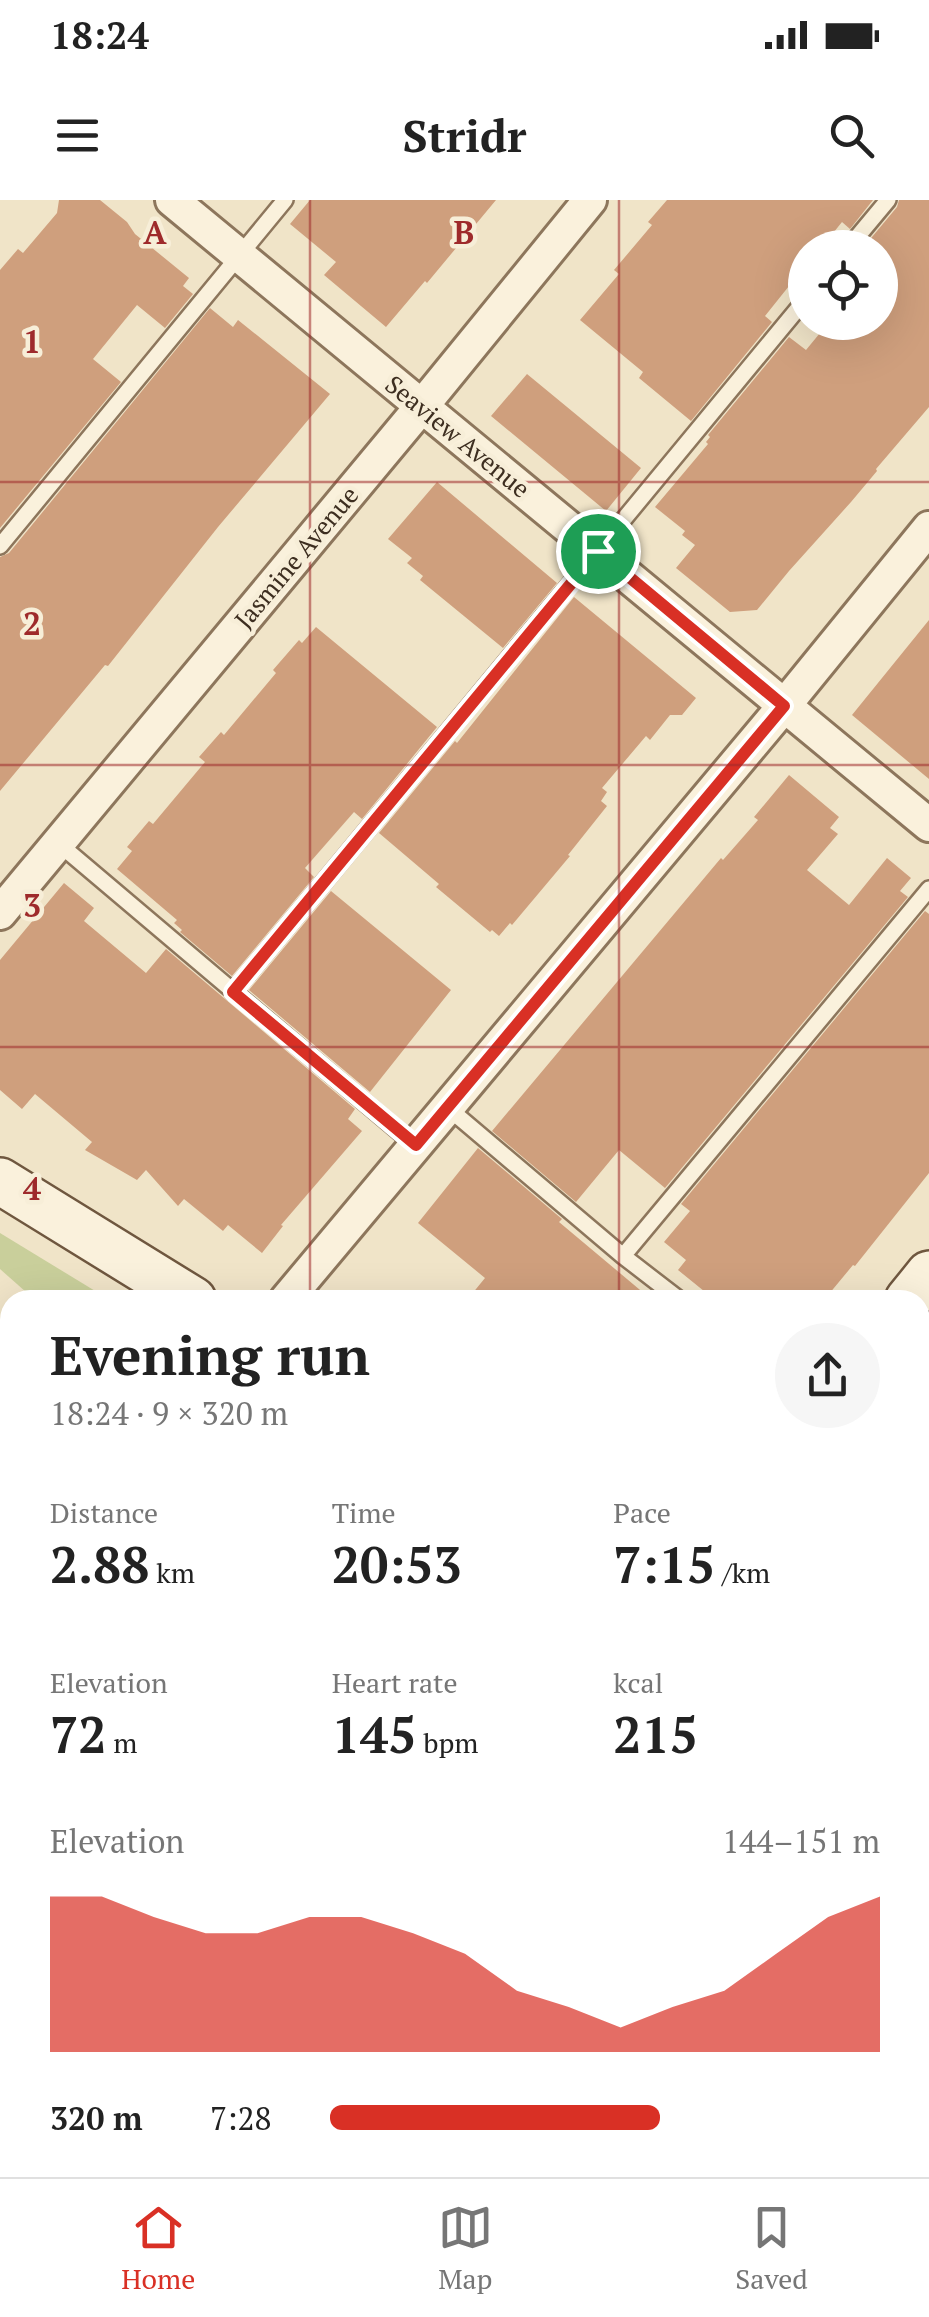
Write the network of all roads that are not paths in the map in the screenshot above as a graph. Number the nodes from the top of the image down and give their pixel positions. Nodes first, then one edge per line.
1 (172, 200) edge
2 (285, 200) edge
3 (590, 200) edge
4 (888, 200) edge
5 (863, 230) edge
6 (239, 256) junction
7 (788, 321) edge
8 (422, 406) junction
9 (929, 528) edge
10 (0, 546) edge
11 (598, 551) junction
12 (784, 706) junction
13 (929, 825) edge
14 (58, 844) junction
15 (929, 889) edge
16 (0, 913) edge
17 (233, 992) junction
18 (447, 1107) junction
19 (416, 1145) junction
20 (0, 1181) edge
21 (21, 1201) edge
22 (624, 1256) junction
23 (176, 1290) edge
24 (294, 1290) edge
25 (667, 1290) edge

1 - 6 street, Seaview Avenue
2 - 6 lane
3 - 8 street, Jasmine Avenue
4 - 5 lane
6 - 8 street, Seaview Avenue
6 - 10 lane
7 - 11 lane
8 - 11 street, Seaview Avenue
8 - 14 street, Jasmine Avenue
9 - 12 street
11 - 12 street, Seaview Avenue
11 - 17 lane
12 - 13 street, Seaview Avenue
12 - 18 street
14 - 16 street, Jasmine Avenue
14 - 17 lane
15 - 22 lane
17 - 19 lane
18 - 19 street
18 - 22 lane
19 - 24 street
20 - 21 street
21 - 23 street
22 - 25 lane

